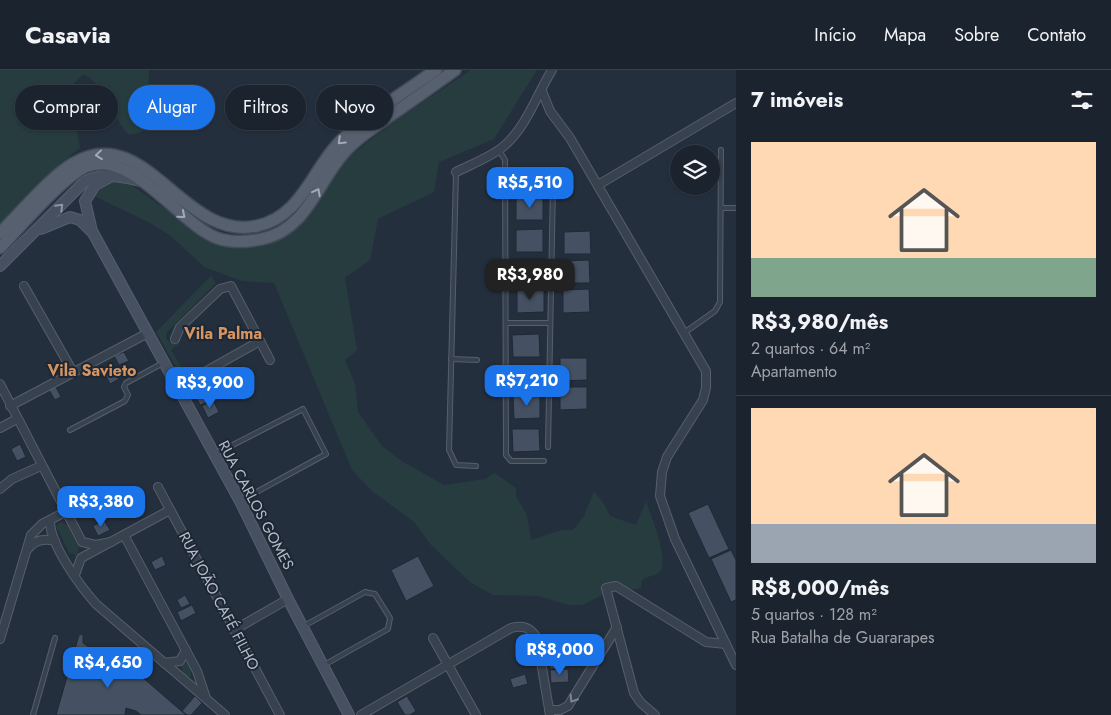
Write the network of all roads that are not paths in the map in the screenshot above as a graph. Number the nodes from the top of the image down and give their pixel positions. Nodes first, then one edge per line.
1 (436, 70) edge
2 (455, 70) edge
3 (552, 70) edge
4 (542, 91) junction
5 (736, 103) edge
6 (499, 150) junction
7 (721, 150) dead end
8 (456, 172) joint
9 (112, 176) junction
10 (145, 183) junction
11 (553, 184) dead end
12 (598, 185) junction
13 (721, 208) junction
14 (736, 208) edge
15 (92, 231) junction
16 (35, 232) junction
17 (0, 233) edge
18 (0, 248) edge
19 (0, 266) edge
20 (24, 286) dead end
21 (506, 323) junction
22 (550, 323) junction
23 (146, 334) junction
24 (684, 334) junction
25 (175, 339) dead end
26 (260, 341) junction
27 (450, 359) junction
28 (270, 360) dead end
29 (477, 360) dead end
30 (163, 363) junction
31 (73, 372) junction
32 (0, 384) edge
33 (176, 388) junction
34 (10, 406) junction
35 (17, 419) junction
36 (0, 428) edge
37 (70, 430) dead end
38 (548, 447) dead end
39 (213, 455) junction
40 (544, 462) dead end
41 (41, 466) junction
42 (476, 466) dead end
43 (158, 487) dead end
44 (0, 490) edge
45 (240, 501) junction
46 (170, 510) junction
47 (65, 512) junction
48 (50, 520) junction
49 (124, 535) junction
50 (55, 541) junction
51 (82, 542) junction
52 (111, 542) junction
53 (26, 551) junction
54 (65, 558) junction
55 (81, 558) junction
56 (75, 575) junction
57 (288, 599) junction
58 (302, 626) junction
59 (617, 627) junction
60 (234, 630) junction
61 (55, 638) dead end
62 (433, 638) dead end
63 (0, 639) edge
64 (726, 644) junction
65 (186, 650) junction
66 (164, 663) junction
67 (448, 663) junction
68 (324, 665) junction
69 (736, 665) edge
70 (206, 698) junction
71 (549, 712) edge
72 (652, 714) edge
73 (33, 715) edge
74 (225, 715) edge
75 (280, 715) edge
76 (349, 715) edge
77 (361, 715) edge
78 (476, 715) edge

1 -> 17 main road
10 -> 2 main road
3 - 4 street
4 - 6 street
4 - 12 street
5 - 12 street
6 - 8 street
6 - 21 lane
7 - 13 lane
8 - 27 lane
9 - 10 main road
9 - 15 main road
16 -> 9 main road
10 - 18 main road
11 - 22 lane
12 - 24 street
13 - 14 lane
13 - 24 lane
15 - 16 main road
15 - 23 main road, RUA CARLOS GOMES
16 - 19 main road
20 - 31 street
21 - 22 lane
21 - 40 lane
22 - 38 lane
23 - 30 main road, RUA CARLOS GOMES
23 - 31 street
24 - 64 street
25 - 26 street
26 - 28 street
26 - 33 street
27 - 29 lane
27 - 42 lane
30 - 33 main road, RUA CARLOS GOMES
30 - 37 lane
31 - 34 street
32 - 34 street
33 - 39 main road, RUA CARLOS GOMES
34 - 35 street
35 - 36 street
35 - 41 street
39 - 45 main road, RUA CARLOS GOMES
39 - 45 lane
41 - 44 street
41 - 47 street
43 - 46 street, RUA JOÃO CAFÉ FILHO
45 - 57 main road, RUA CARLOS GOMES
46 - 49 street
46 - 60 street, RUA JOÃO CAFÉ FILHO
47 - 48 street
47 - 51 street
48 - 50 street
48 - 53 street
49 - 52 street
49 - 65 street
50 - 53 street
50 - 54 street
51 - 52 street
51 - 55 street
52 - 55 street
53 - 63 street
54 - 55 street
54 - 56 street
55 - 56 street
56 - 66 street
57 - 58 main road, RUA CARLOS GOMES
57 - 60 street
58 - 68 main road, RUA CARLOS GOMES
58 - 68 lane
59 - 64 street
59 -> 71 street
59 - 72 street
60 - 75 street, RUA JOÃO CAFÉ FILHO
61 - 73 lane
62 - 67 street
64 - 69 street
65 - 66 street
65 - 70 street
66 - 70 street
67 - 71 street
67 - 77 street
67 - 78 street
68 - 76 main road, RUA CARLOS GOMES
70 - 74 street

